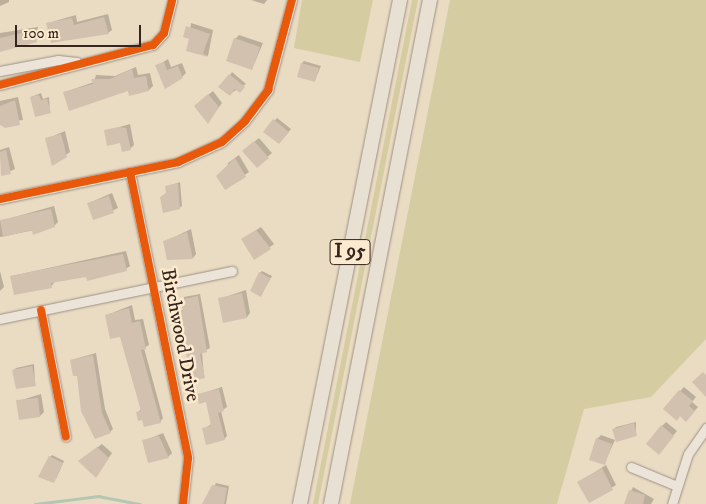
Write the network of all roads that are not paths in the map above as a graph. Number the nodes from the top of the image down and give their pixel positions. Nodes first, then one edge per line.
1 (172, 0) edge
2 (292, 0) edge
3 (400, 0) edge
4 (430, 0) edge
5 (77, 62) junction
6 (0, 71) edge
7 (0, 85) edge
8 (130, 172) junction
9 (0, 199) edge
10 (232, 271) dead end
11 (154, 287) junction
12 (41, 310) junction
13 (0, 319) edge
14 (706, 428) edge
15 (66, 437) dead end
16 (631, 467) dead end
17 (677, 486) junction
18 (183, 504) edge
19 (300, 504) edge
20 (331, 504) edge
21 (672, 504) edge

1 - 5 street
2 - 8 street
3 - 19 highway, I 95
4 - 20 highway, I 95
5 - 6 street
5 - 7 street
8 - 9 street
8 - 11 street, Birchwood Drive
10 - 11 street
11 - 12 street
11 - 18 street, Birchwood Drive
12 - 13 street
12 - 15 street
14 - 17 street
16 - 17 street
17 - 21 street

